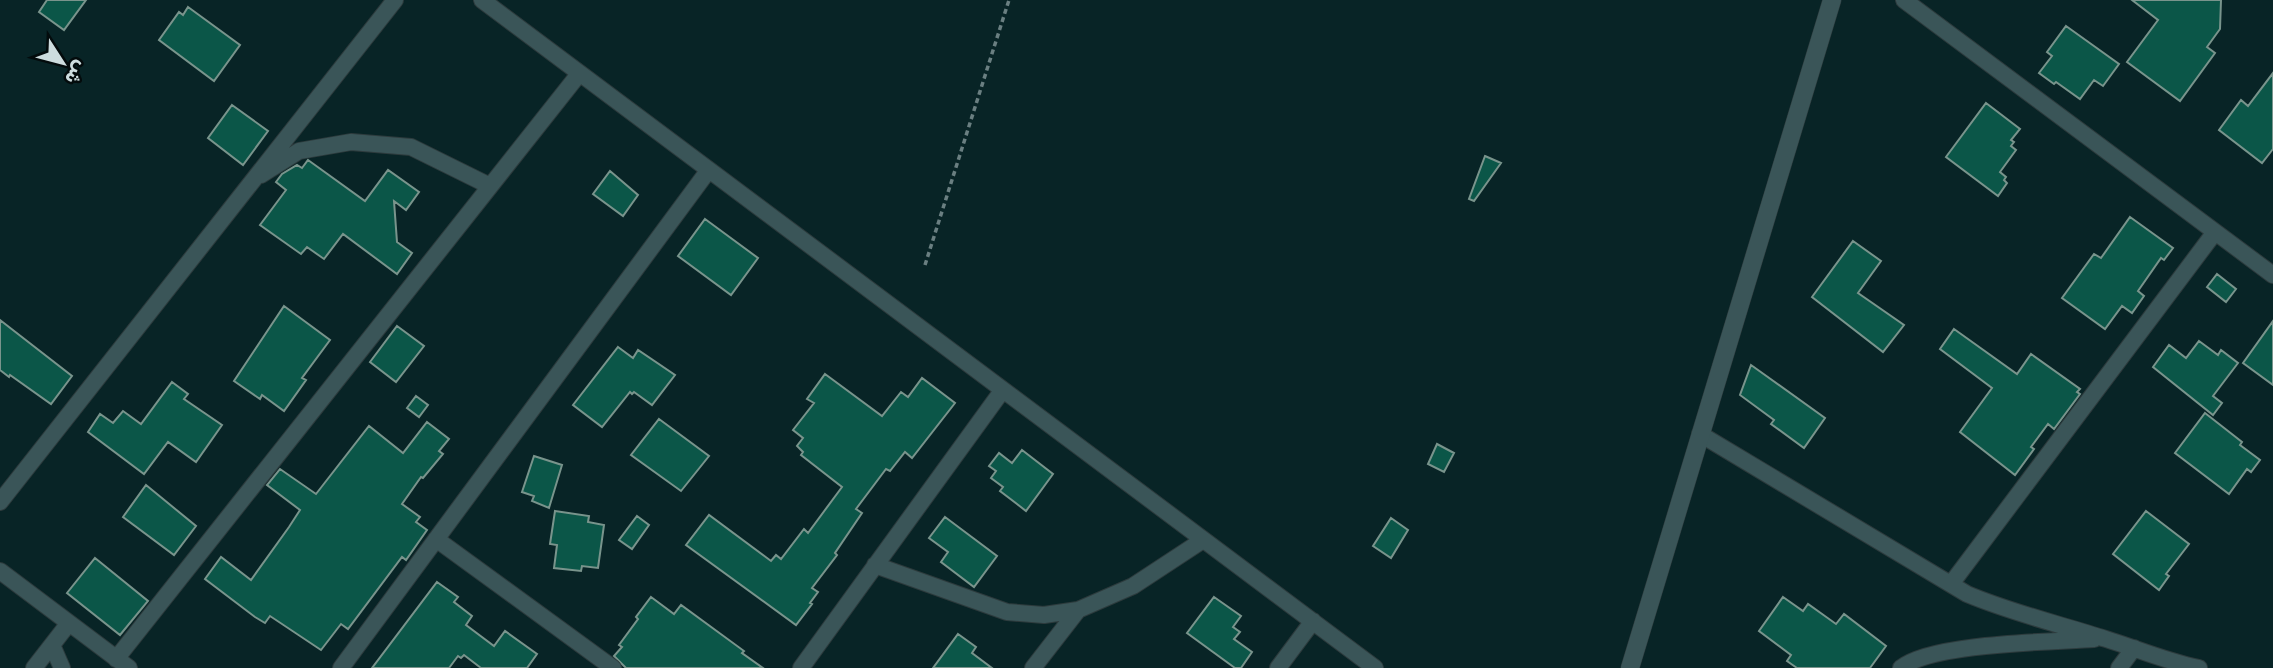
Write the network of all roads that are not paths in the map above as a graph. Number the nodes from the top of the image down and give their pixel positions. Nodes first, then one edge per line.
1 (395, 0) edge
2 (482, 0) edge
3 (1832, 0) edge
4 (1904, 0) edge
5 (579, 74) junction
6 (708, 170) junction
7 (251, 182) junction
8 (490, 186) junction
9 (2215, 232) junction
10 (2273, 275) edge
11 (1002, 391) junction
12 (1700, 434) junction
13 (0, 502) edge
14 (436, 539) junction
15 (1203, 540) junction
16 (875, 565) junction
17 (0, 572) edge
18 (1951, 584) junction
19 (1078, 610) junction
20 (1313, 621) junction
21 (69, 623) junction
22 (2105, 638) junction
23 (52, 645) junction
24 (2134, 648) junction
25 (123, 663) edge
26 (34, 668) edge
27 (62, 668) edge
28 (341, 668) edge
29 (613, 668) edge
30 (801, 668) edge
31 (1033, 668) edge
32 (1278, 668) edge
33 (1375, 668) edge
34 (1630, 668) edge
35 (1901, 668) edge
36 (2119, 668) edge
37 (2199, 668) edge

1 - 7 street
2 - 5 street
3 - 12 street
4 - 9 street
5 - 6 street
5 - 8 street
6 - 11 street
6 - 14 street
7 - 8 street
7 - 13 street
8 - 25 street
9 - 10 street
9 - 18 street
11 - 15 street
11 - 16 street
12 - 18 street
12 - 34 street
14 - 28 street
14 - 29 street
15 - 19 street
15 - 20 street
16 - 19 street
16 - 30 street
17 - 21 street
18 - 22 street
19 - 31 street
20 - 32 street
20 - 33 street
21 - 23 street
21 - 25 street
22 - 24 street
22 - 35 street
23 - 26 street
23 - 27 street
24 - 36 street
24 - 37 street

